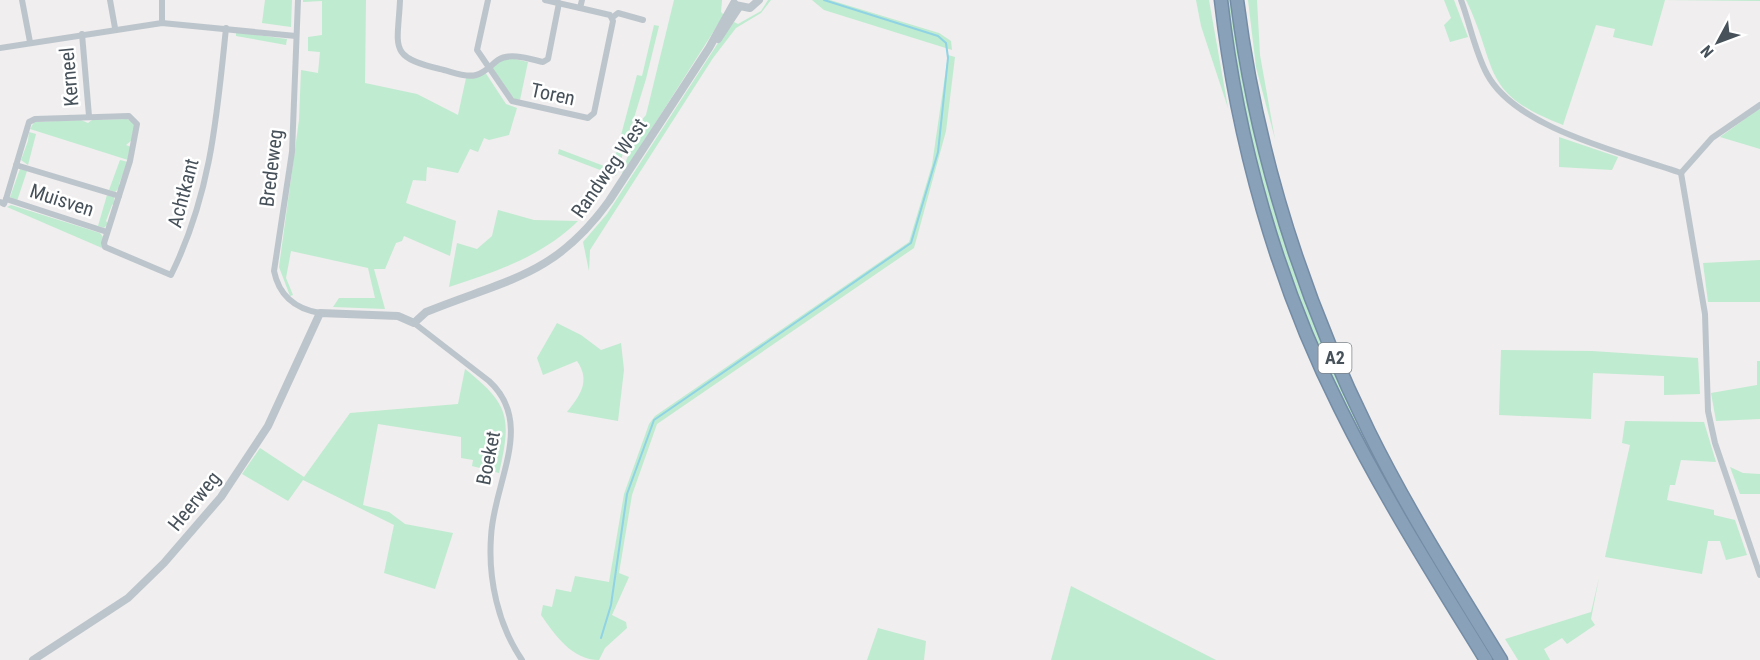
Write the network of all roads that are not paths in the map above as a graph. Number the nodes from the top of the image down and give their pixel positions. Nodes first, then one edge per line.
1 (22, 0) edge
2 (110, 0) edge
3 (162, 0) edge
4 (298, 0) edge
5 (400, 0) edge
6 (488, 0) edge
7 (545, 0) edge
8 (582, 0) edge
9 (759, 0) edge
10 (1221, 0) edge
11 (1237, 0) edge
12 (1461, 0) edge
13 (559, 3) junction
14 (735, 4) edge
15 (580, 8) junction
16 (613, 17) junction
17 (643, 20) dead end
18 (162, 23) junction
19 (115, 28) junction
20 (226, 28) junction
21 (82, 34) junction
22 (296, 36) junction
23 (30, 42) junction
24 (0, 48) edge
25 (488, 69) junction
26 (1760, 105) edge
27 (89, 116) junction
28 (16, 165) junction
29 (1681, 173) junction
30 (119, 196) junction
31 (3, 202) edge
32 (107, 232) junction
33 (320, 313) junction
34 (414, 323) junction
35 (1760, 575) edge
36 (33, 660) edge
37 (522, 660) edge
38 (1485, 660) edge
39 (1501, 660) edge

1 - 23 street
2 - 19 street
3 - 18 street
4 - 22 street, Bredeweg
5 - 25 street
6 - 25 street, Toren
7 - 13 street
8 - 15 street
9 - 14 street
10 - 38 highway, A2
11 - 39 highway, A2
12 - 29 street
13 - 15 street
13 - 25 street, Toren
14 - 34 street, Randweg West
15 - 16 street
16 - 17 street
16 - 25 street, Toren
18 - 19 street, Kerneel
18 - 20 street, Kerneel
19 - 21 street, Kerneel
20 - 22 street, Kerneel
20 - 32 street, Achtkant
21 - 23 street, Kerneel
21 - 27 street, Kerneel
22 - 33 street, Bredeweg
23 - 24 street, Kerneel
26 - 29 street
27 - 28 street
27 - 30 street
28 - 30 street
28 - 31 street
29 - 35 street
30 - 32 street
31 - 32 street, Muisven
33 - 34 street, Boeket
33 - 36 street, Heerweg
34 - 37 street, Boeket

